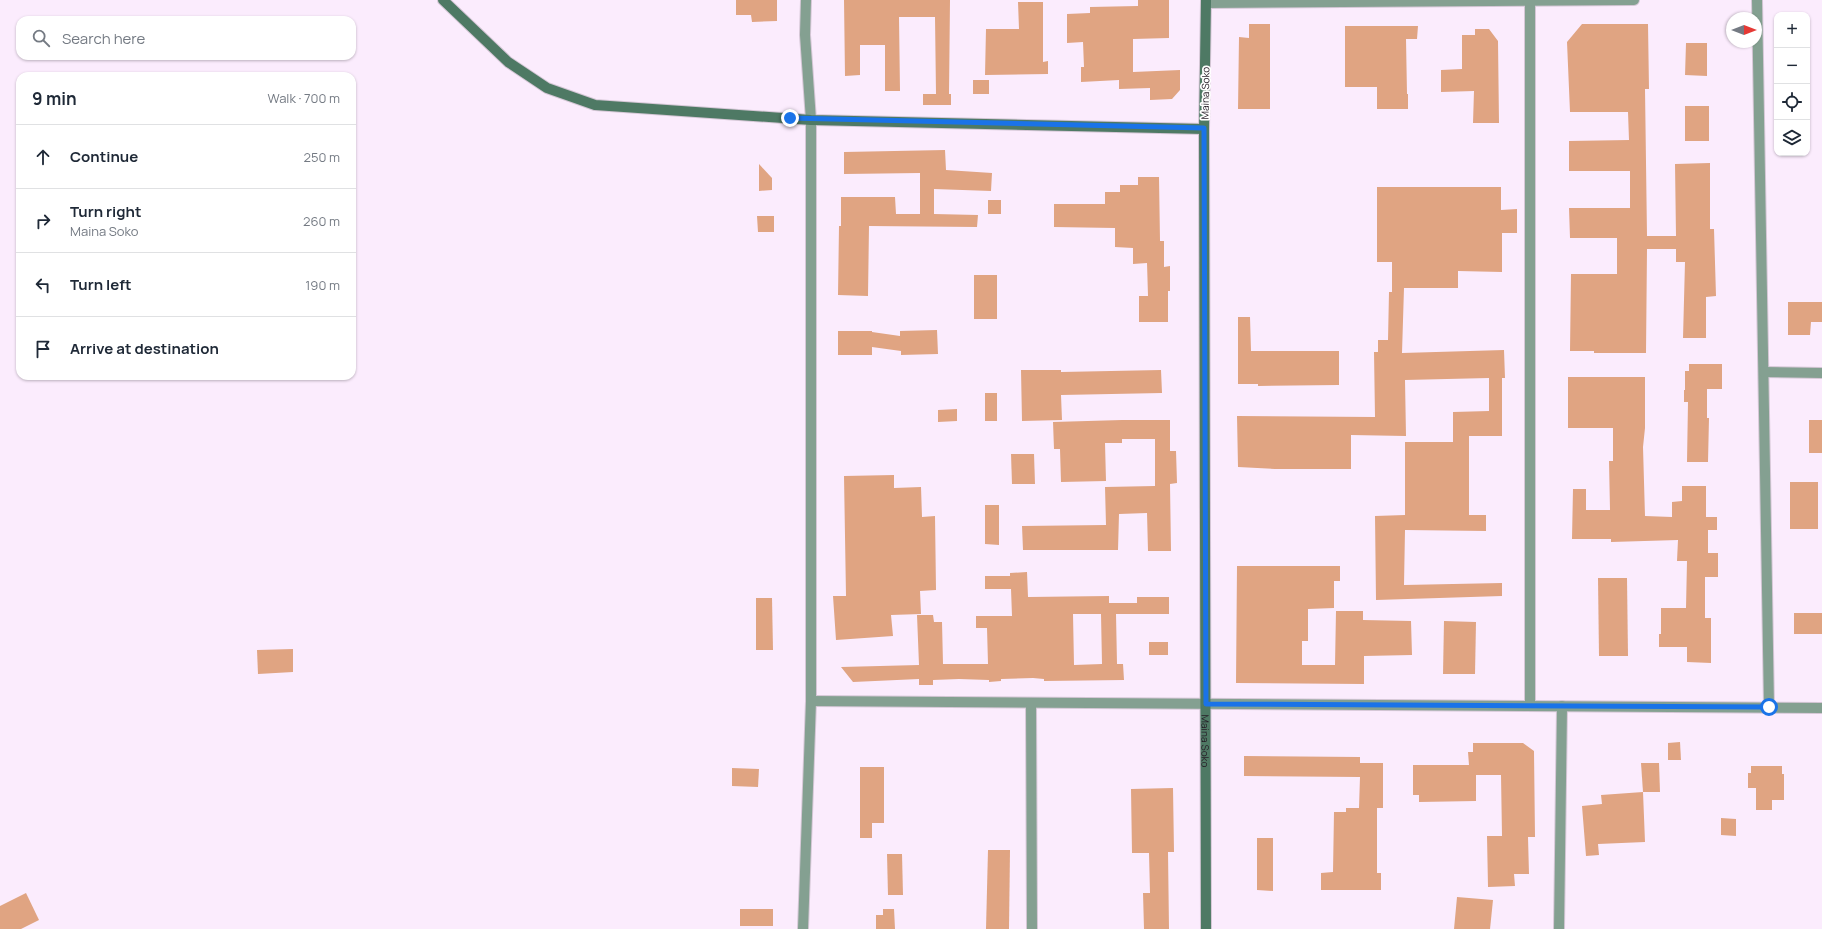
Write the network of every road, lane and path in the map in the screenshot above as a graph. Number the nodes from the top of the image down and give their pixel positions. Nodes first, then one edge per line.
1 (443, 0) edge
2 (806, 0) edge
3 (1530, 0) edge
4 (1634, 0) edge
5 (1757, 0) edge
6 (1206, 2) edge
7 (811, 120) junction
8 (1204, 128) junction
9 (1764, 372) junction
10 (1822, 373) edge
11 (811, 702) junction
12 (1031, 703) junction
13 (1206, 704) junction
14 (1530, 706) junction
15 (1562, 706) junction
16 (1769, 707) junction
17 (1822, 708) edge
18 (803, 929) edge
19 (1032, 929) edge
20 (1206, 929) edge
21 (1559, 929) edge

1 - 7 street
2 - 7 street
3 - 4 street
3 - 6 street
3 - 14 street
5 - 9 street
6 - 8 street, Maina Soko
7 - 8 street
7 - 11 street
8 - 13 street, Maina Soko
9 - 10 street
9 - 16 street
11 - 12 street
11 - 18 street
12 - 13 street
12 - 19 street
13 - 14 street
13 - 20 street, Maina Soko
14 - 15 street
15 - 16 street
15 - 21 street
16 - 17 street

